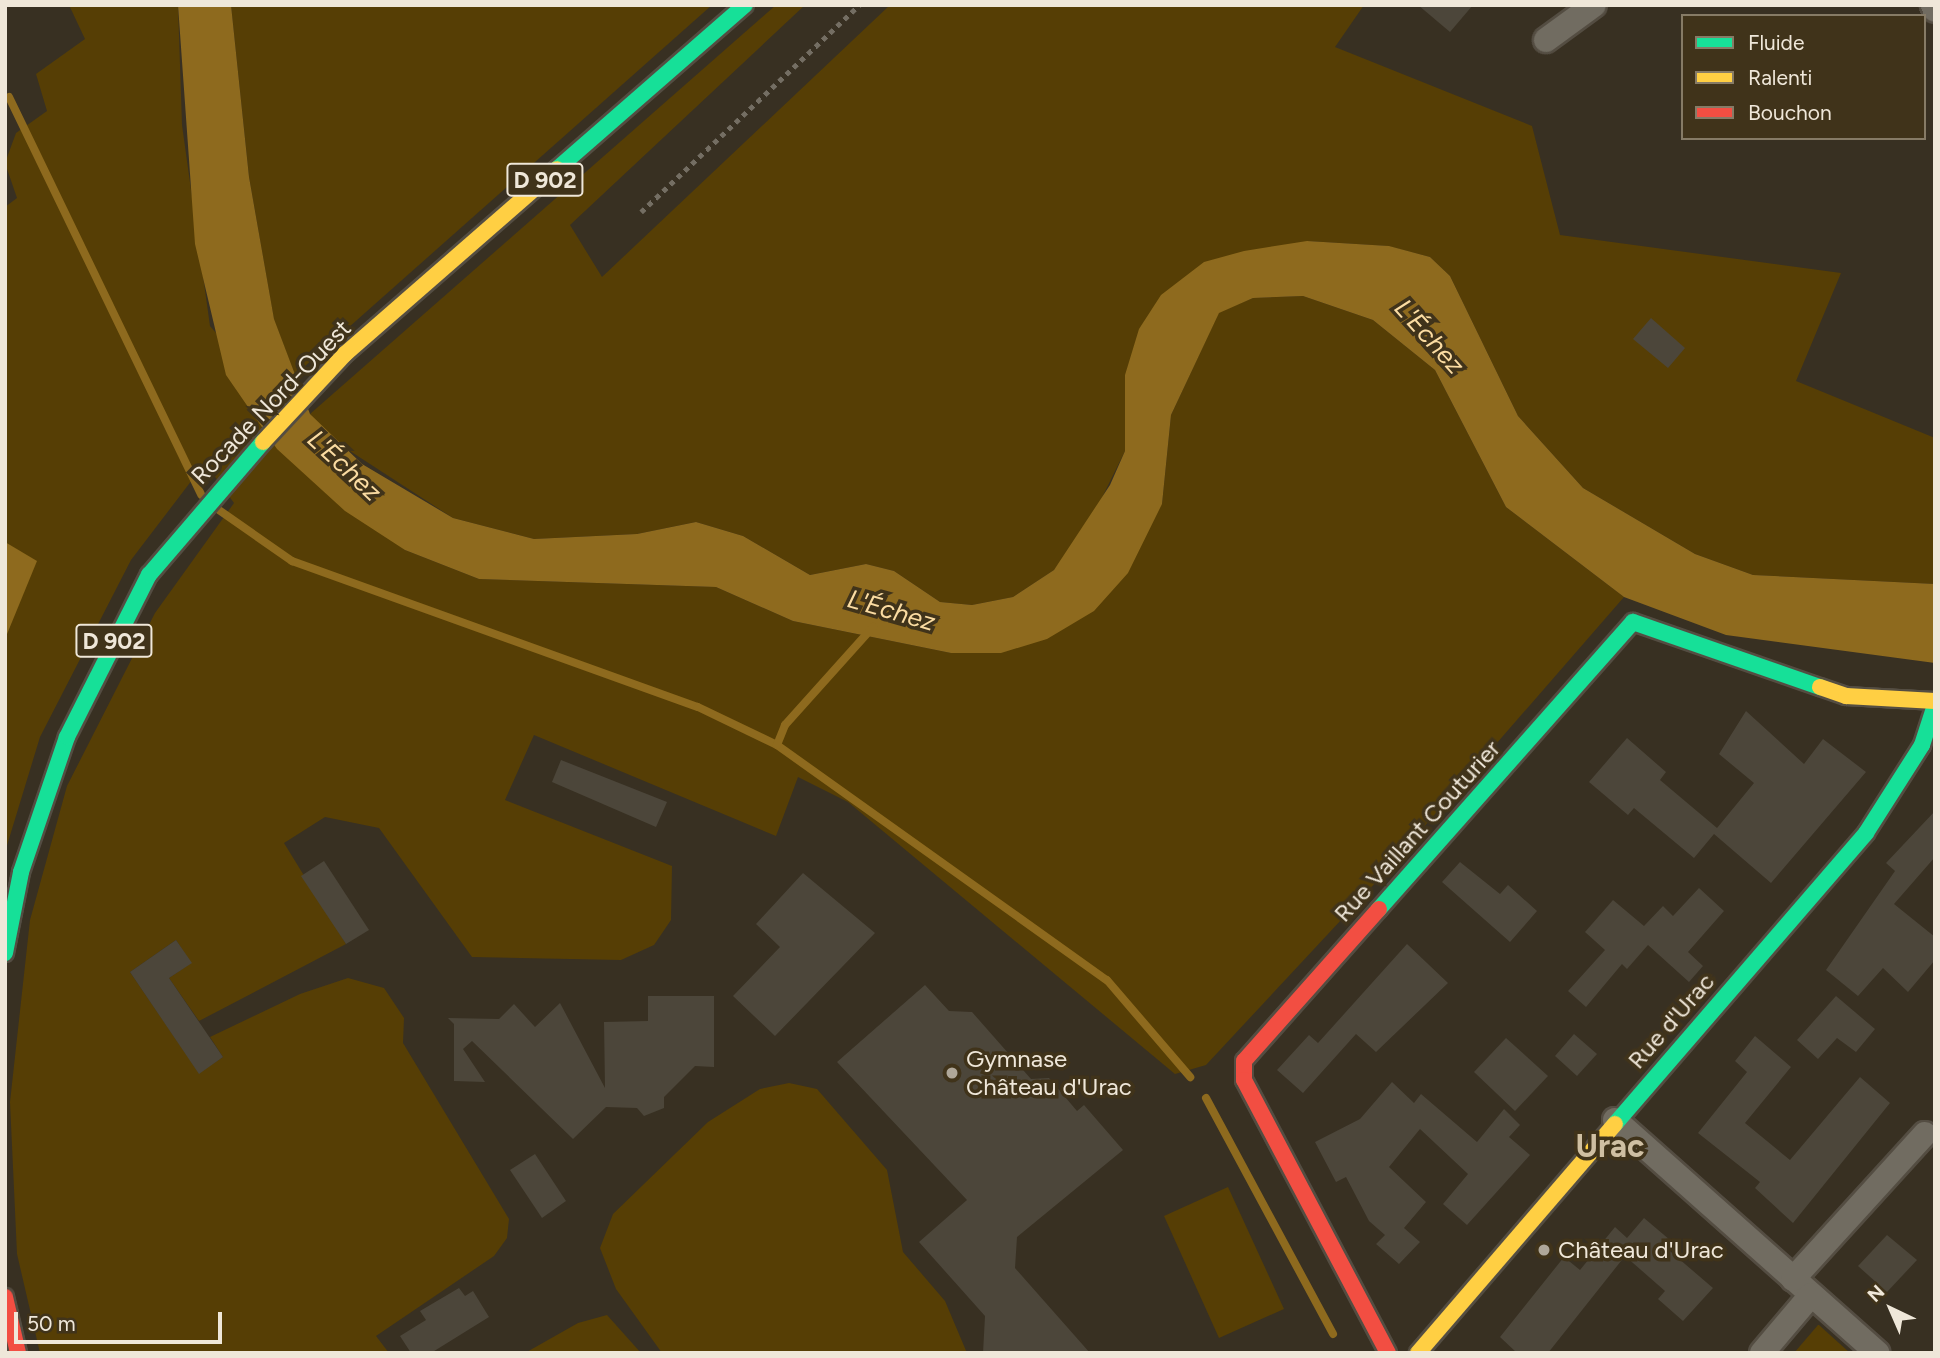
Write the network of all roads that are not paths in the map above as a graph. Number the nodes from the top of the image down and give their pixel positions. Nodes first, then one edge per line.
1 (745, 5) edge
2 (1594, 5) edge
3 (1546, 40) dead end
4 (1935, 703) edge
5 (5, 953) edge
6 (1615, 1120) junction
7 (1925, 1134) dead end
8 (1802, 1287) junction
9 (5, 1297) edge
10 (18, 1353) edge
11 (1388, 1353) edge
12 (1418, 1353) edge
13 (1762, 1353) edge
14 (1877, 1353) edge

1 - 5 street, Rocade Nord-Ouest / D 902
2 - 3 street
4 - 6 street, Rue d'Urac
4 - 11 street, Rue Vaillant Couturier
6 - 8 street
6 - 12 street, Rue d'Urac
7 - 8 street
8 - 13 street
8 - 14 street
9 - 10 street

